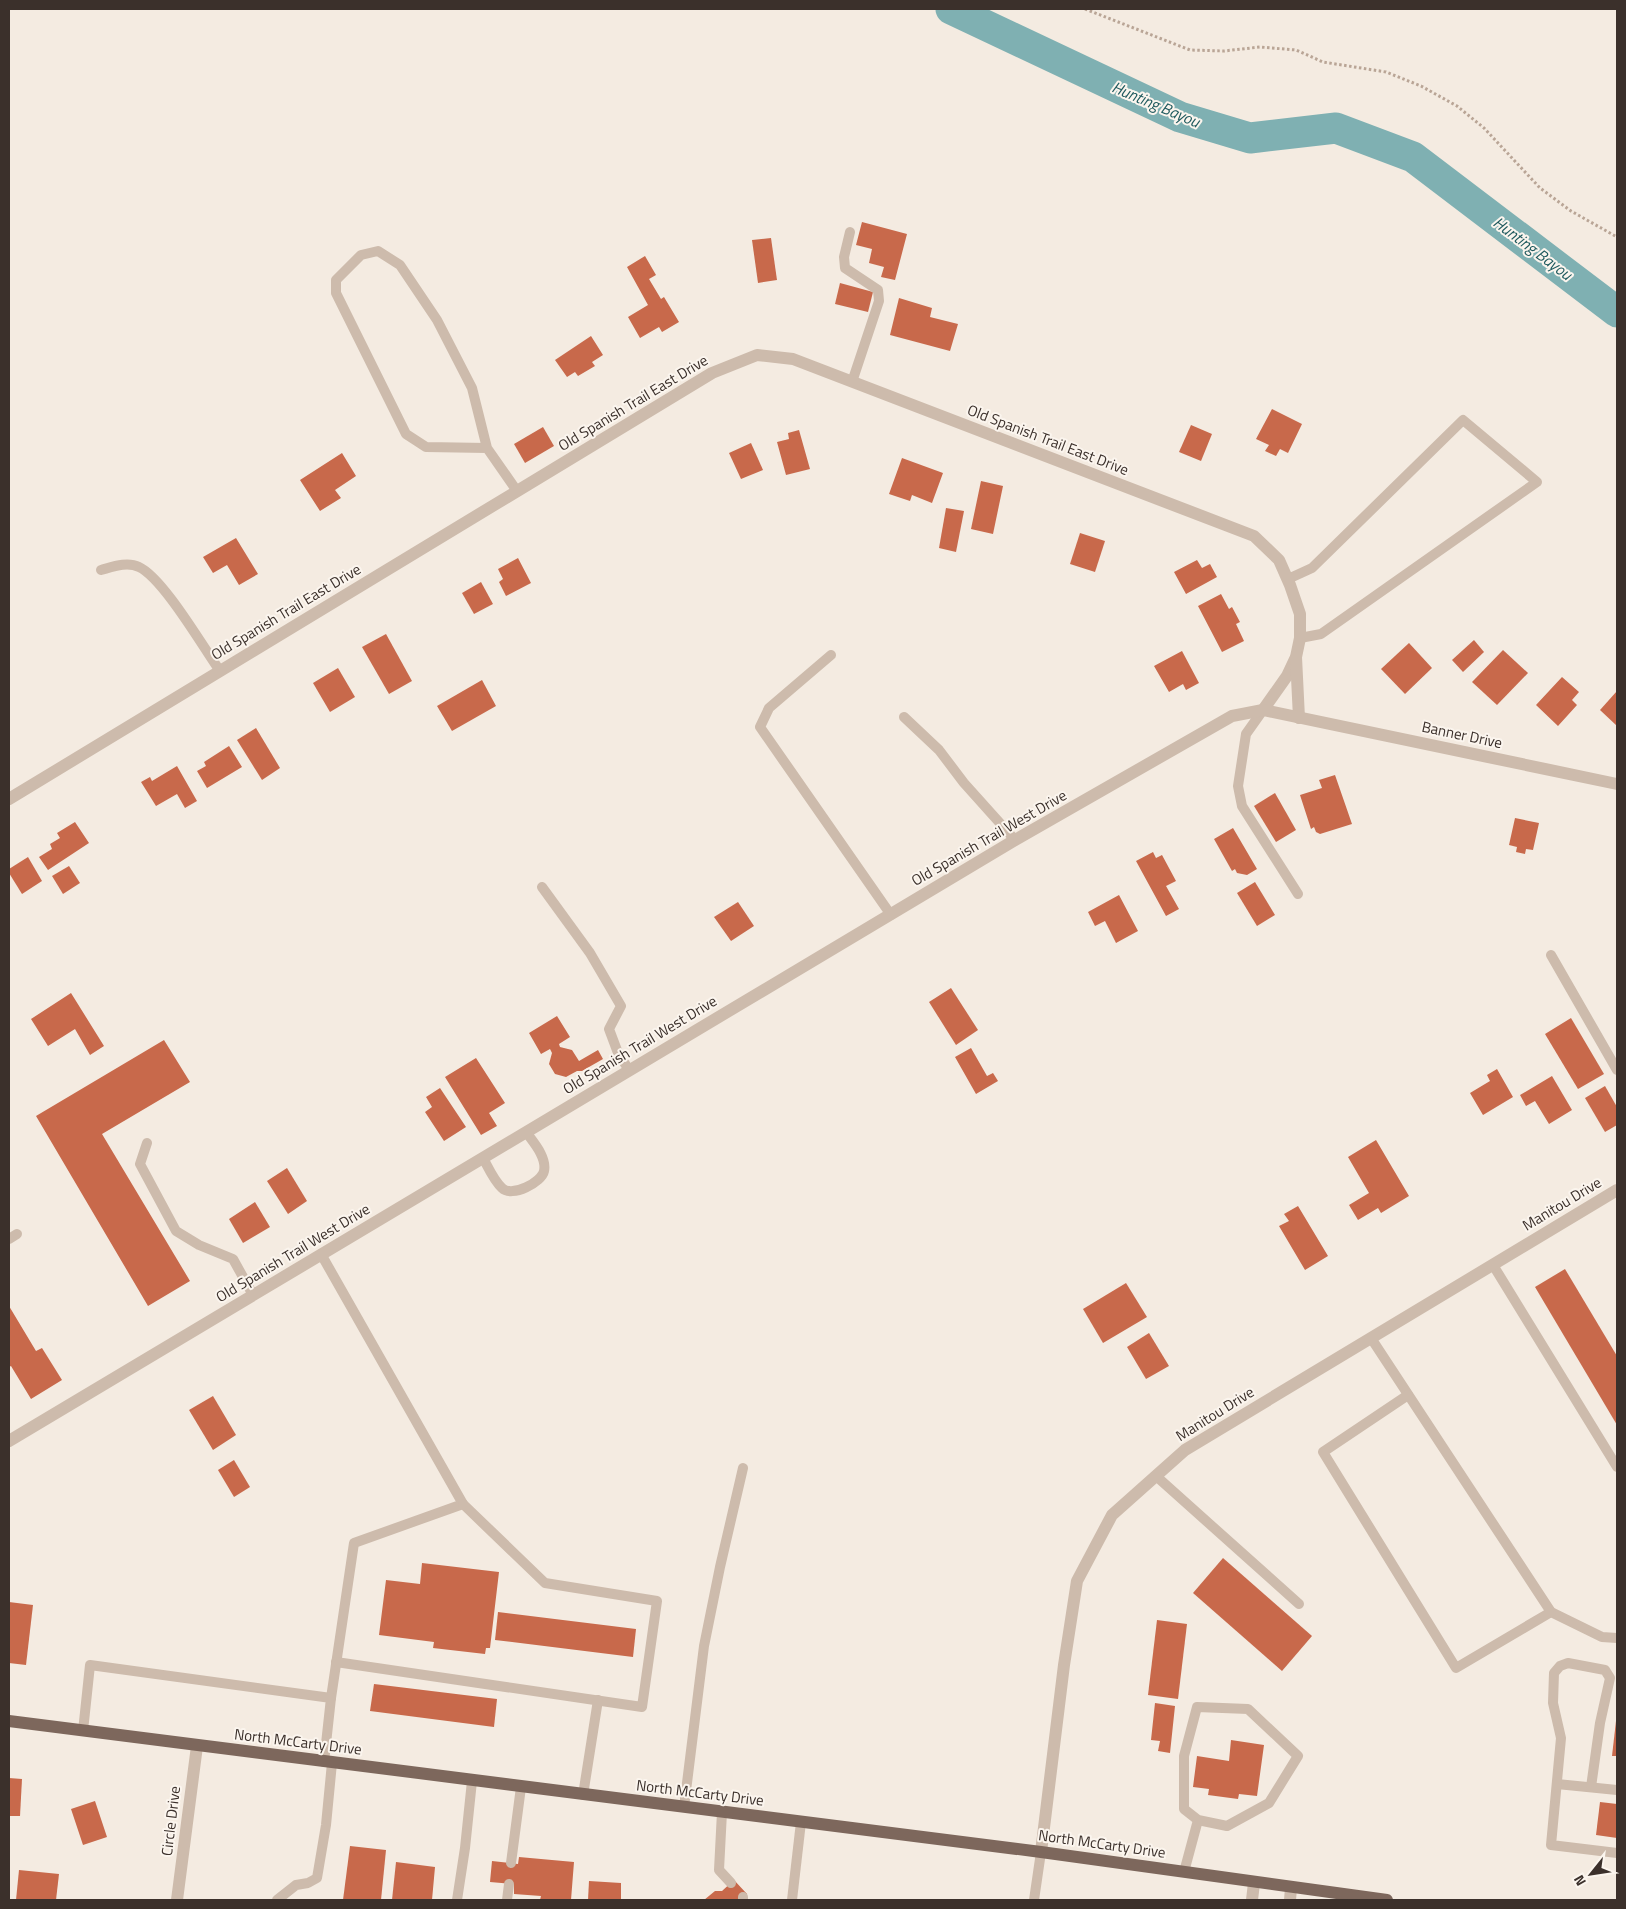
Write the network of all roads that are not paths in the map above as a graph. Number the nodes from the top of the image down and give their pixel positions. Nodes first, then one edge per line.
1 (850, 232) dead end
2 (852, 382) junction
3 (487, 448) junction
4 (517, 491) junction
5 (101, 570) dead end
6 (1288, 579) junction
7 (1300, 638) junction
8 (831, 655) dead end
9 (1296, 657) junction
10 (220, 671) junction
11 (1263, 710) junction
12 (904, 716) dead end
13 (1299, 718) junction
14 (1617, 784) edge
15 (9, 799) edge
16 (1015, 840) junction
17 (542, 887) dead end
18 (1298, 894) dead end
19 (890, 914) junction
20 (1551, 955) dead end
21 (629, 1070) junction
22 (1617, 1070) edge
23 (526, 1132) junction
24 (146, 1143) dead end
25 (483, 1158) junction
26 (1617, 1190) edge
27 (321, 1254) junction
28 (1493, 1265) junction
29 (253, 1295) junction
30 (1371, 1338) junction
31 (1408, 1395) junction
32 (9, 1441) edge
33 (1617, 1467) edge
34 (743, 1468) dead end
35 (1156, 1476) junction
36 (463, 1504) junction
37 (1299, 1604) dead end
38 (1550, 1612) junction
39 (1617, 1638) edge
40 (336, 1662) junction
41 (331, 1698) junction
42 (598, 1700) junction
43 (9, 1722) edge
44 (83, 1731) junction
45 (197, 1746) junction
46 (328, 1762) junction
47 (472, 1780) junction
48 (1557, 1784) junction
49 (521, 1787) junction
50 (1591, 1787) junction
51 (1617, 1790) edge
52 (583, 1794) junction
53 (684, 1807) junction
54 (722, 1812) junction
55 (1198, 1820) junction
56 (801, 1822) junction
57 (1041, 1852) junction
58 (1617, 1853) edge
59 (511, 1863) dead end
60 (1184, 1872) junction
61 (731, 1883) dead end
62 (1254, 1883) junction
63 (509, 1884) dead end
64 (1290, 1894) edge
65 (177, 1900) edge
66 (277, 1900) edge
67 (457, 1900) edge
68 (507, 1900) edge
69 (792, 1900) edge
70 (1034, 1900) edge
71 (1252, 1900) edge
72 (1387, 1900) edge

1 - 2 lane
2 - 4 street, Old Spanish Trail East Drive
2 - 6 street, Old Spanish Trail East Drive
3 - 3 lane
3 - 4 lane
4 - 10 street, Old Spanish Trail East Drive
5 - 10 lane
6 - 7 street, Old Spanish Trail East Drive
6 - 7 lane
7 - 9 street, Old Spanish Trail East Drive
8 - 19 lane
9 - 11 street
9 - 13 street, Old Spanish Trail East Drive
10 - 15 street, Old Spanish Trail East Drive
11 - 13 street, Old Spanish Trail West Drive
11 - 16 street, Old Spanish Trail West Drive
11 - 18 lane
12 - 16 lane
13 - 14 street, Banner Drive
16 - 19 street, Old Spanish Trail West Drive
17 - 21 lane
19 - 21 street, Old Spanish Trail West Drive
20 - 22 lane
21 - 23 street, Old Spanish Trail West Drive
23 - 25 street, Old Spanish Trail West Drive
23 - 25 lane
24 - 29 lane
25 - 27 street, Old Spanish Trail West Drive
26 - 28 street, Manitou Drive
27 - 29 street, Old Spanish Trail West Drive
27 - 36 lane
28 - 30 street, Manitou Drive
28 - 33 lane
29 - 32 street, Old Spanish Trail West Drive
30 - 31 lane
30 - 35 street, Manitou Drive
31 - 38 lane
31 - 38 lane
34 - 53 lane
35 - 37 lane
35 - 57 street, Manitou Drive
36 - 40 lane
36 - 42 lane
38 - 39 lane
40 - 41 lane
40 - 42 lane
41 - 44 lane
41 - 46 lane
42 - 52 lane
43 - 44 main road, North McCarty Drive
44 - 45 main road, North McCarty Drive
45 - 46 main road, North McCarty Drive
45 - 65 street, Circle Drive
46 - 47 main road, North McCarty Drive
46 - 66 lane
47 - 49 main road, North McCarty Drive
47 - 67 lane
48 - 50 lane
48 - 50 lane
48 - 58 lane
49 - 52 main road, North McCarty Drive
49 - 59 lane
50 - 51 lane
52 - 53 main road, North McCarty Drive
53 - 54 main road, North McCarty Drive
54 - 56 main road, North McCarty Drive
54 - 61 lane
55 - 55 lane
55 - 60 lane
56 - 57 main road, North McCarty Drive
56 - 69 lane
57 - 60 main road, North McCarty Drive
57 - 70 lane
60 - 62 main road, North McCarty Drive
62 - 64 main road, North McCarty Drive
62 - 71 street
63 - 68 lane
64 - 72 main road, North McCarty Drive

